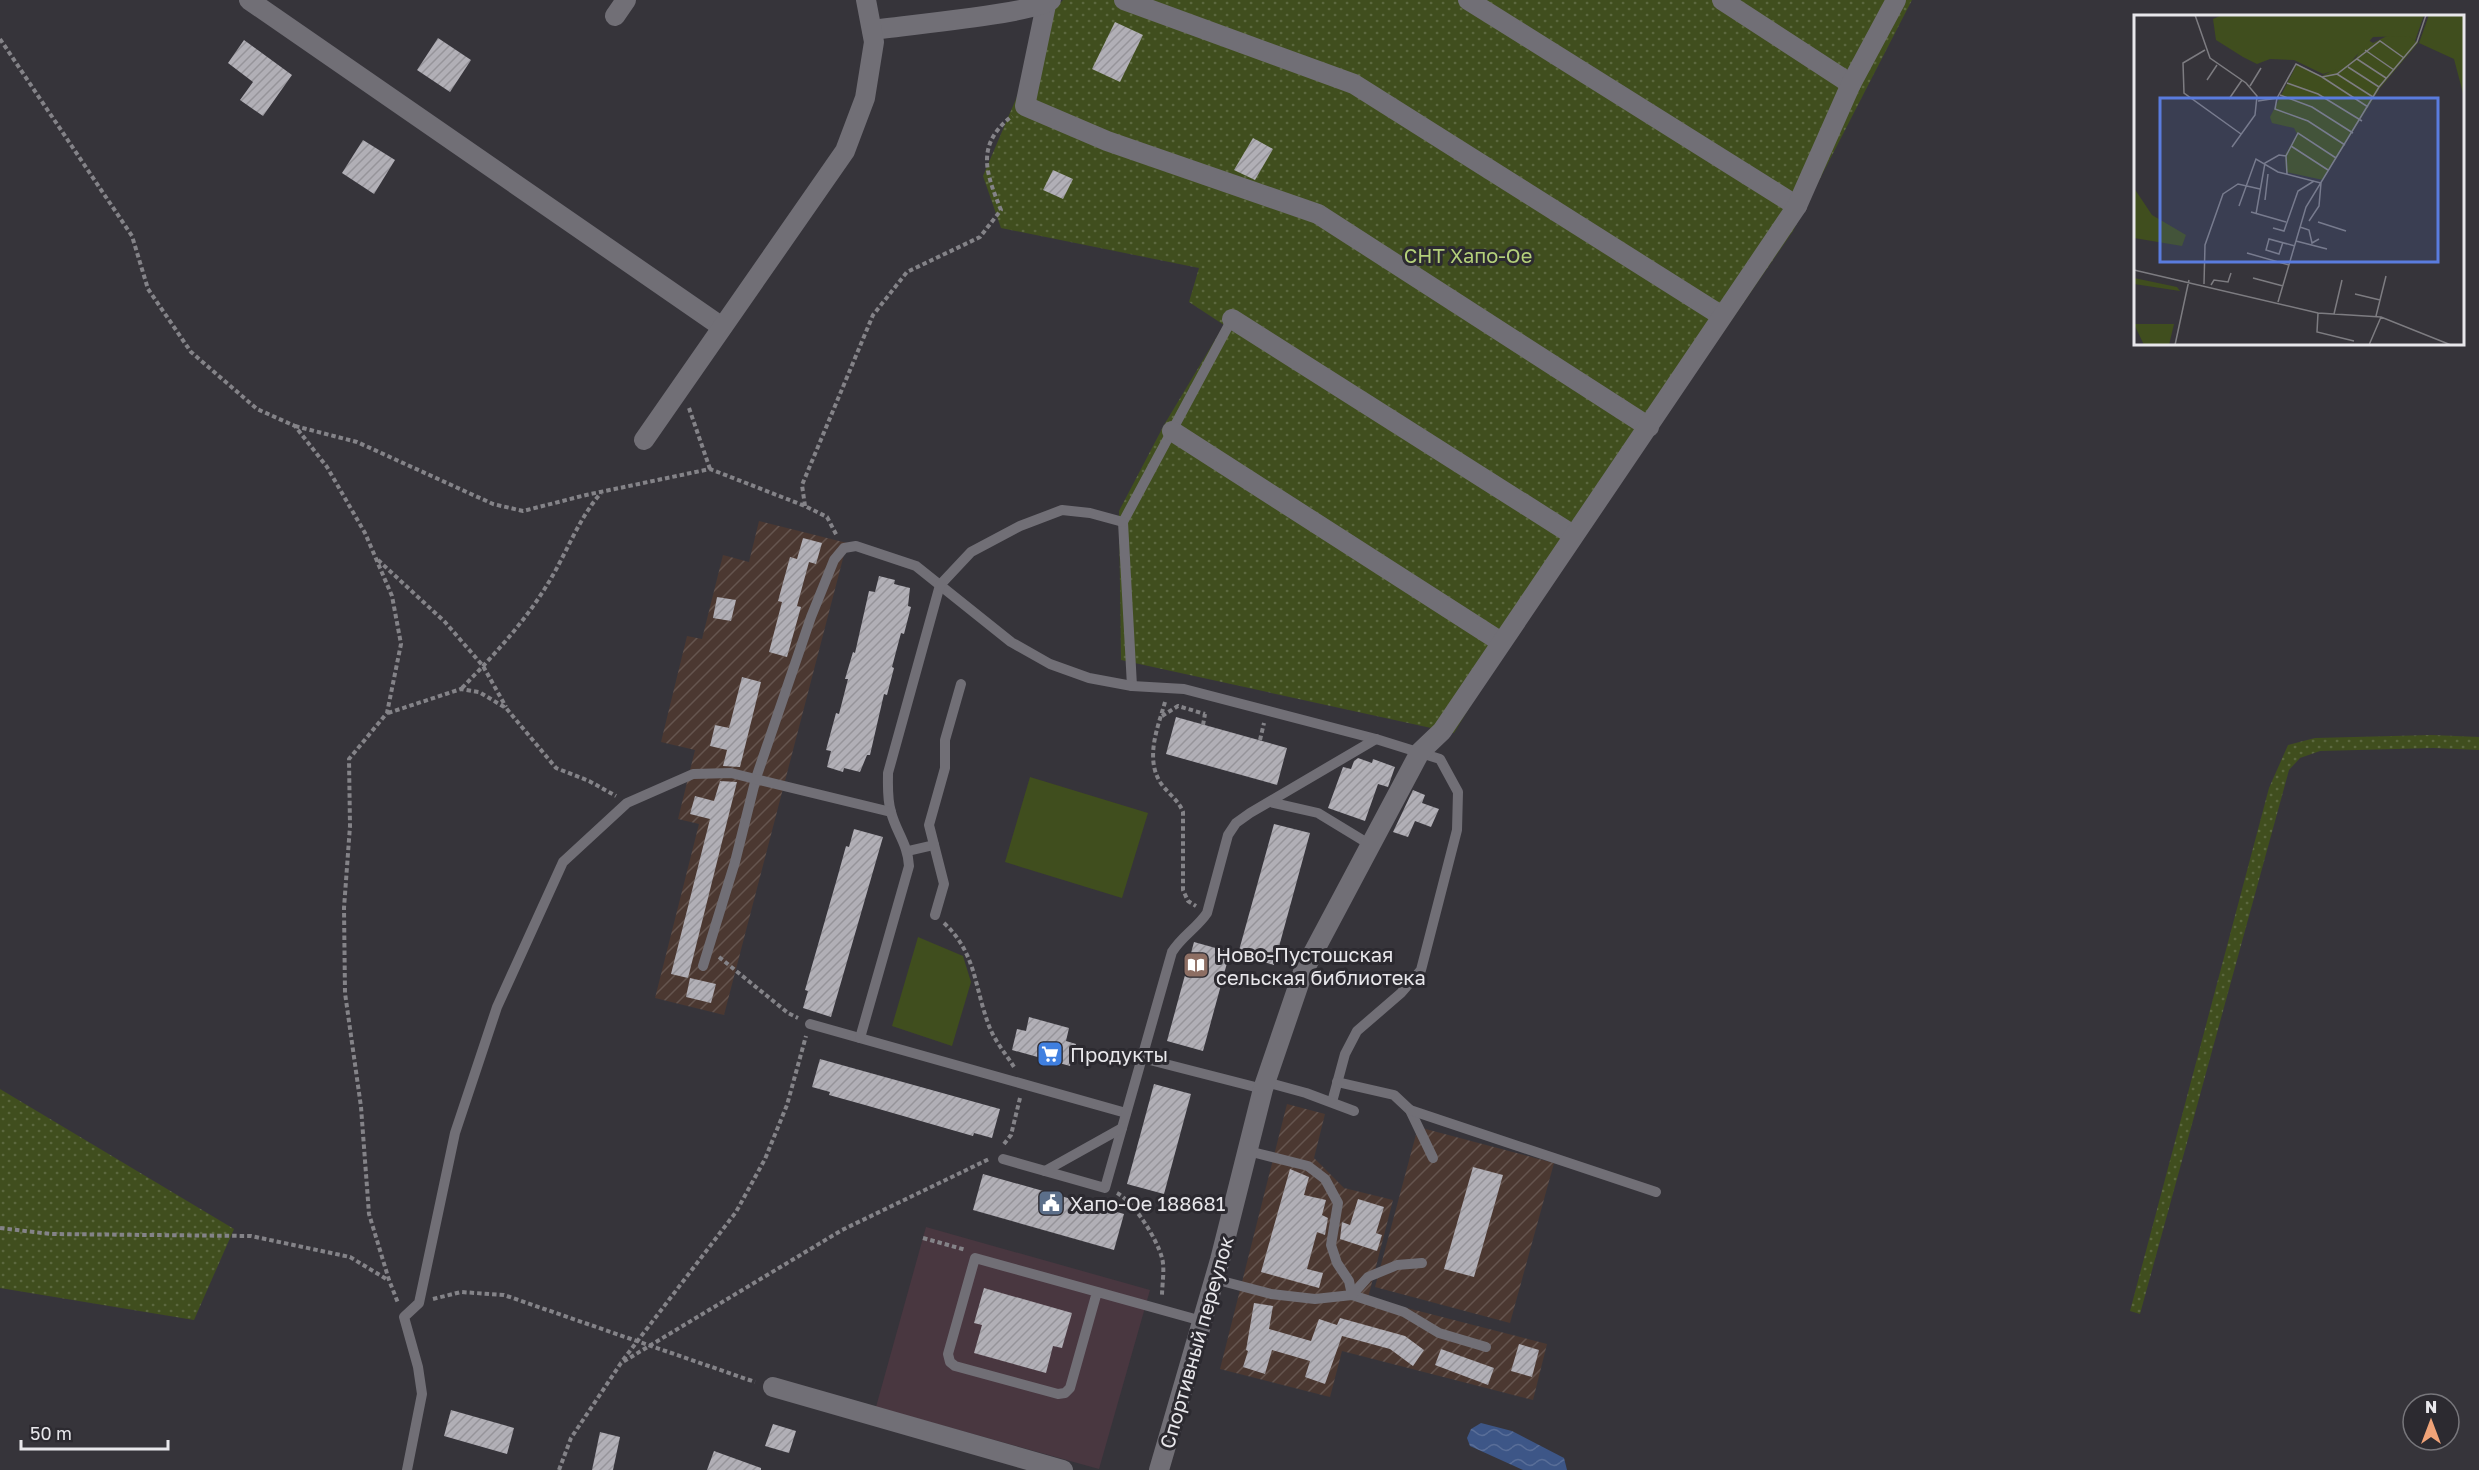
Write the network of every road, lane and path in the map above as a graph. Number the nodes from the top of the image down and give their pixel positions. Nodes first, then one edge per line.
1 (249, 0) edge
2 (626, 0) edge
3 (866, 0) edge
4 (1124, 0) edge
5 (1468, 0) edge
6 (1722, 0) edge
7 (1896, 0) edge
8 (1048, 2) edge
9 (615, 16) dead end
10 (872, 30) junction
11 (0, 39) edge
12 (1851, 84) junction
13 (1025, 106) junction
14 (1797, 206) junction
15 (1722, 316) junction
16 (1232, 319) joint
17 (722, 327) junction
18 (683, 383) junction
19 (295, 426) junction
20 (1649, 427) junction
21 (1172, 431) junction
22 (644, 440) dead end
23 (710, 470) junction
24 (602, 492) junction
25 (805, 506) junction
26 (1123, 522) junction
27 (1573, 535) junction
28 (844, 548) junction
29 (375, 558) junction
30 (940, 585) junction
31 (1501, 642) junction
32 (483, 666) junction
33 (961, 684) dead end
34 (1132, 686) junction
35 (1169, 688) junction
36 (461, 689) junction
37 (506, 708) junction
38 (387, 713) junction
39 (1206, 714) dead end
40 (1161, 716) junction
41 (1376, 739) junction
42 (1420, 752) junction
43 (756, 778) junction
44 (1270, 802) junction
45 (627, 803) junction
46 (891, 813) junction
47 (1369, 844) junction
48 (934, 845) junction
49 (908, 851) junction
50 (1207, 913) junction
51 (935, 915) joint
52 (708, 949) junction
53 (703, 966) dead end
54 (810, 1024) junction
55 (860, 1038) junction
56 (1142, 1058) junction
57 (1337, 1082) junction
58 (1024, 1084) junction
59 (1265, 1086) junction
60 (1332, 1102) junction
61 (1410, 1110) junction
62 (1354, 1111) dead end
63 (1126, 1113) junction
64 (1122, 1128) junction
65 (1248, 1151) junction
66 (999, 1158) junction
67 (1433, 1158) dead end
68 (1045, 1171) junction
69 (1105, 1188) junction
70 (1656, 1192) dead end
71 (0, 1228) edge
72 (923, 1238) dead end
73 (975, 1258) junction
74 (1422, 1263) dead end
75 (1214, 1279) junction
76 (389, 1280) junction
77 (1097, 1292) junction
78 (1352, 1295) junction
79 (418, 1303) junction
80 (1162, 1310) junction
81 (404, 1317) junction
82 (1202, 1321) junction
83 (636, 1342) junction
84 (647, 1346) junction
85 (1486, 1347) dead end
86 (621, 1363) junction
87 (773, 1388) joint
88 (407, 1470) edge
89 (559, 1470) edge
90 (1063, 1470) edge
91 (1159, 1470) edge

1 - 17 street
2 - 9 street
3 - 10 street
4 - 15 street
5 - 14 street
6 - 12 street
7 - 12 street, Спортивный переулок
8 - 10 street
8 - 13 street
10 - 17 street
11 - 19 path
12 - 14 street, Спортивный переулок
13 - 20 street
13 - 25 path
14 - 15 street, Спортивный переулок
15 - 20 street, Спортивный переулок
16 - 21 lane
16 - 27 street
17 - 18 street
18 - 22 street
18 - 23 path
19 - 24 path
19 - 29 path
20 - 27 street, Спортивный переулок
21 - 26 lane
21 - 31 street
23 - 24 path
23 - 25 path
24 - 32 path
25 - 28 path
26 - 30 lane
26 - 34 lane
27 - 31 street, Спортивный переулок
28 - 30 lane
28 - 43 lane
29 - 32 path
29 - 38 path
30 - 34 lane
30 - 46 lane
31 - 42 street, Спортивный переулок
32 - 36 path
32 - 37 path
33 - 48 lane
34 - 35 lane
35 - 40 path
35 - 41 lane
36 - 37 path
36 - 38 path
37 - 45 path
38 - 76 path
39 - 40 path
40 - 50 path
41 - 42 lane
41 - 44 lane
42 - 47 street, Спортивный переулок
42 - 57 lane
43 - 45 lane
43 - 46 lane
43 - 52 lane
44 - 47 lane
44 - 50 lane
45 - 79 lane
46 - 49 lane
47 - 59 street, Спортивный переулок
48 - 49 lane
48 - 51 lane
49 - 55 lane
50 - 56 lane
51 - 58 path
52 - 53 lane
52 - 54 path
54 - 55 lane
54 - 83 path
55 - 58 lane
56 - 59 lane
56 - 63 lane
57 - 60 lane
57 - 61 lane
58 - 63 lane
58 - 66 path
59 - 60 lane
59 - 65 street, Спортивный переулок
60 - 62 lane
61 - 67 lane
61 - 70 lane
63 - 64 lane
64 - 68 lane
64 - 69 lane
65 - 75 street, Спортивный переулок
65 - 78 lane
66 - 68 lane
66 - 84 path
68 - 69 lane
69 - 80 path
71 - 76 path
72 - 73 path
73 - 77 lane
73 - 77 lane
74 - 78 lane
75 - 78 lane
75 - 82 street, Спортивный переулок
76 - 81 path
77 - 80 lane
78 - 85 lane
79 - 81 lane
79 - 83 path
80 - 82 lane
81 - 88 lane
82 - 91 street, Спортивный переулок
83 - 84 path
83 - 86 path
84 - 86 path
84 - 87 path
86 - 89 path
87 - 90 street

